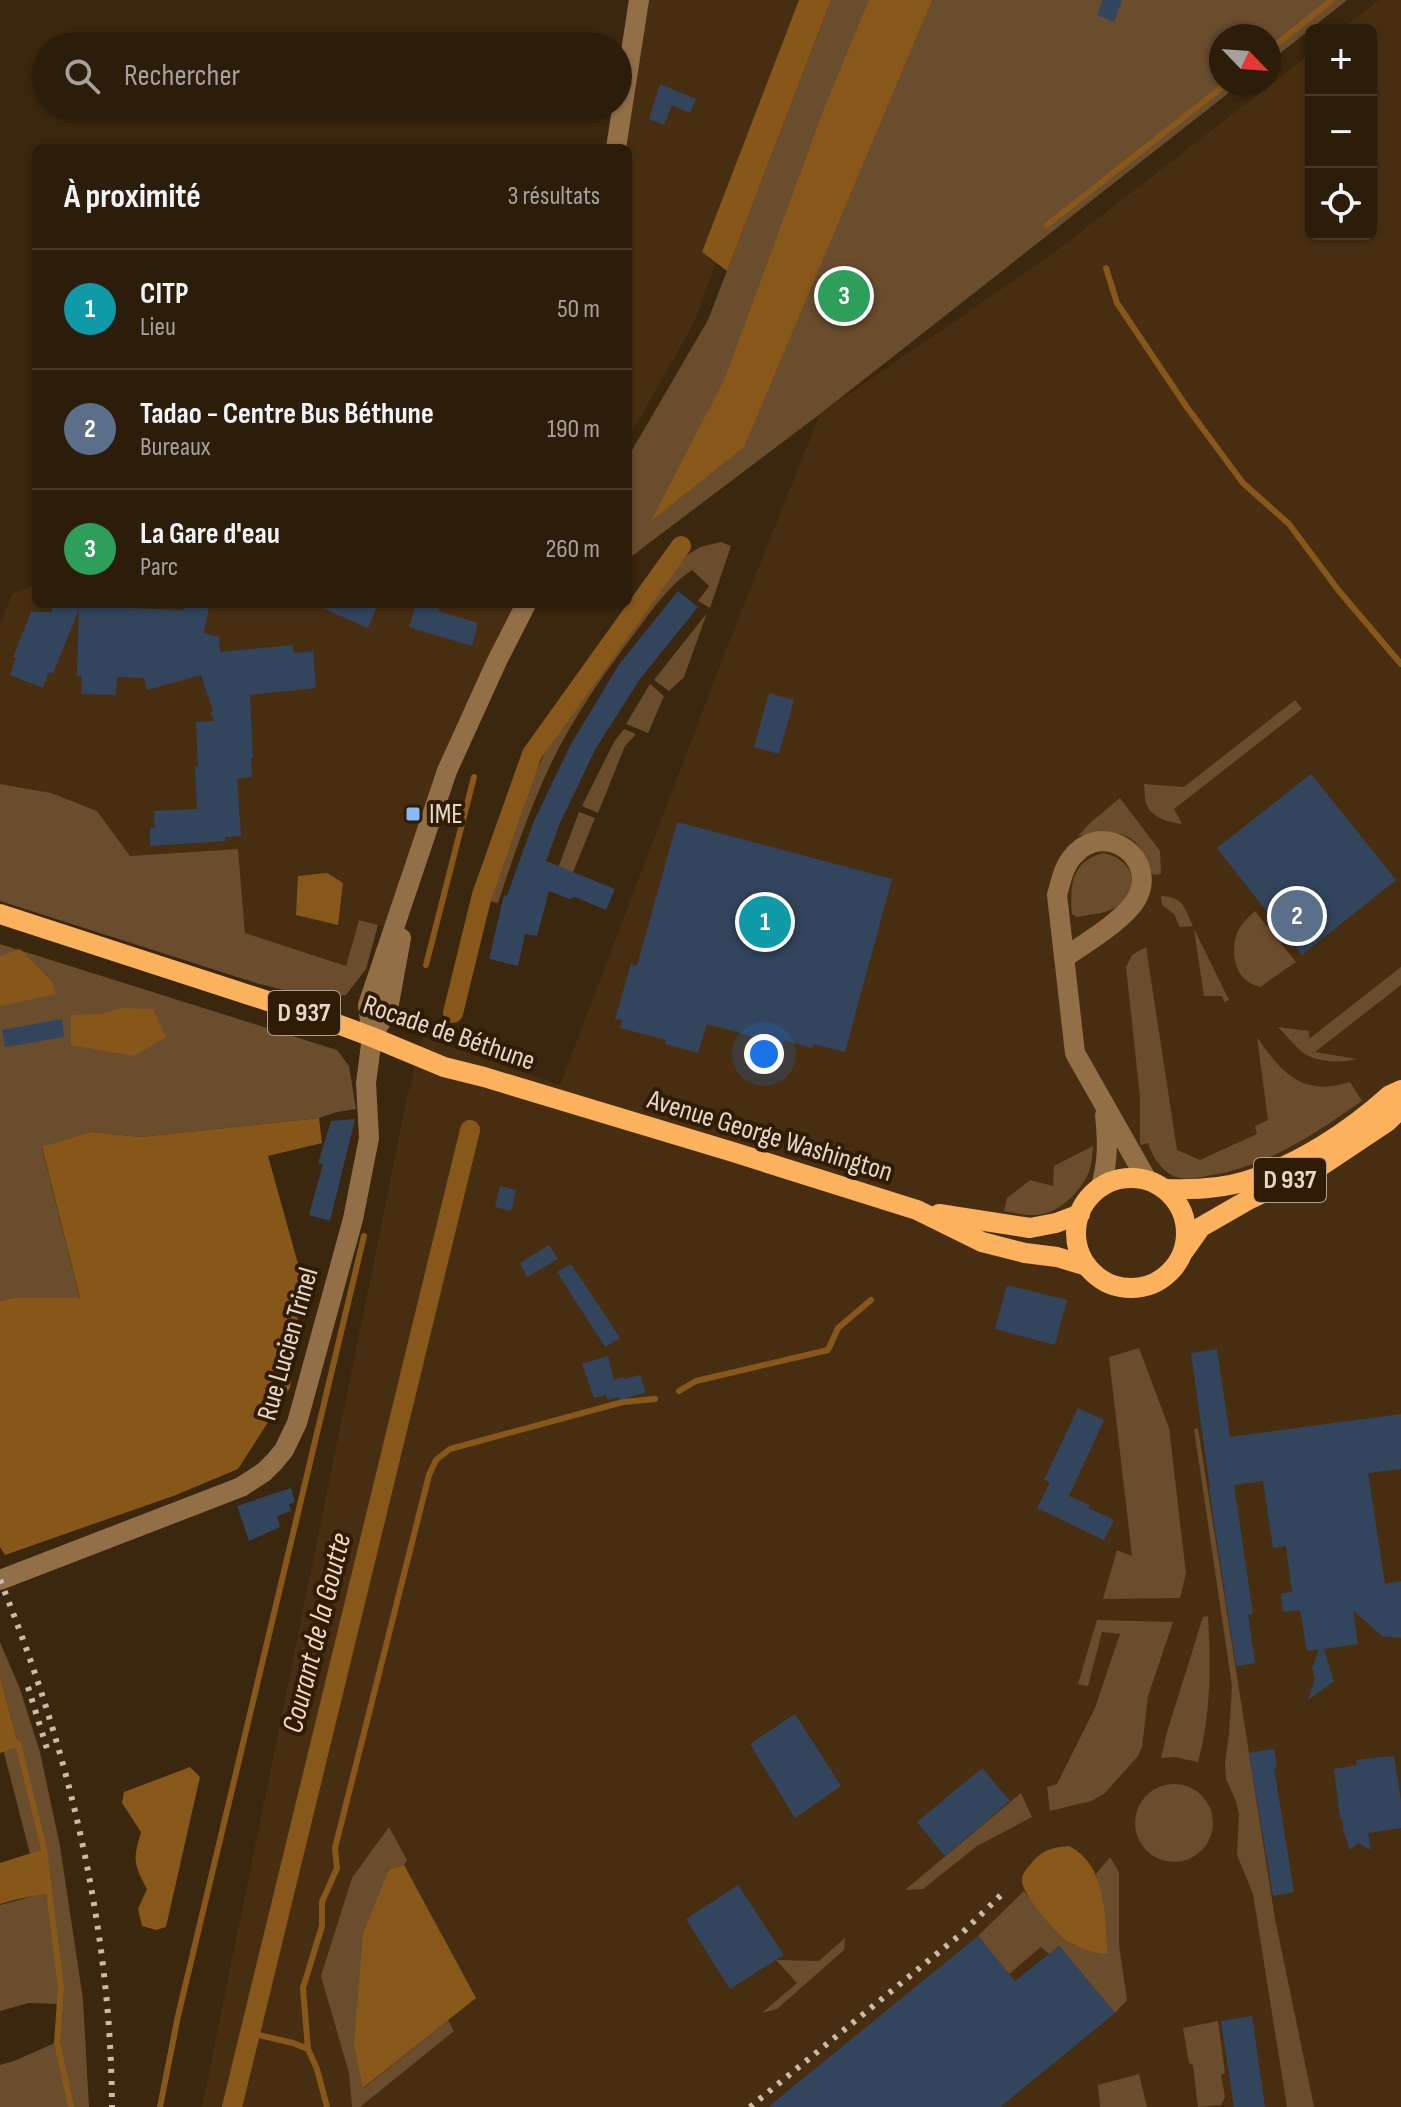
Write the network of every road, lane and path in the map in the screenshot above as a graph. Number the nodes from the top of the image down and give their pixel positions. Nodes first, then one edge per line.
1 (639, 0) edge
2 (632, 45) edge
3 (620, 120) edge
4 (617, 144) edge
5 (524, 608) edge
6 (0, 914) edge
7 (1064, 958) junction
8 (372, 1037) junction
9 (1401, 1090) edge
10 (1103, 1103) junction
11 (1401, 1108) edge
12 (607, 1115) joint
13 (1156, 1185) junction
14 (1101, 1187) junction
15 (917, 1210) junction
16 (1080, 1214) junction
17 (1182, 1254) junction
18 (1087, 1266) junction
19 (0, 1580) edge

1 - 2 street
3 - 4 street
5 - 8 street, Rue Lucien Trinel
6 - 8 main road, Rocade de Béthune / D 937
7 - 7 street
7 - 10 street
8 - 12 main road, Rocade de Béthune / D 937
8 - 19 street, Rue Lucien Trinel
9 - 13 main road, D 937
10 - 13 street
10 - 14 street
11 - 17 main road, D 937
12 - 15 main road, Avenue George Washington / D 937
13 - 14 main road
13 - 17 main road
14 - 16 main road
15 - 16 main road, Avenue George Washington / D 937
15 - 18 main road, Avenue George Washington / D 937
16 - 18 main road
17 - 18 main road

